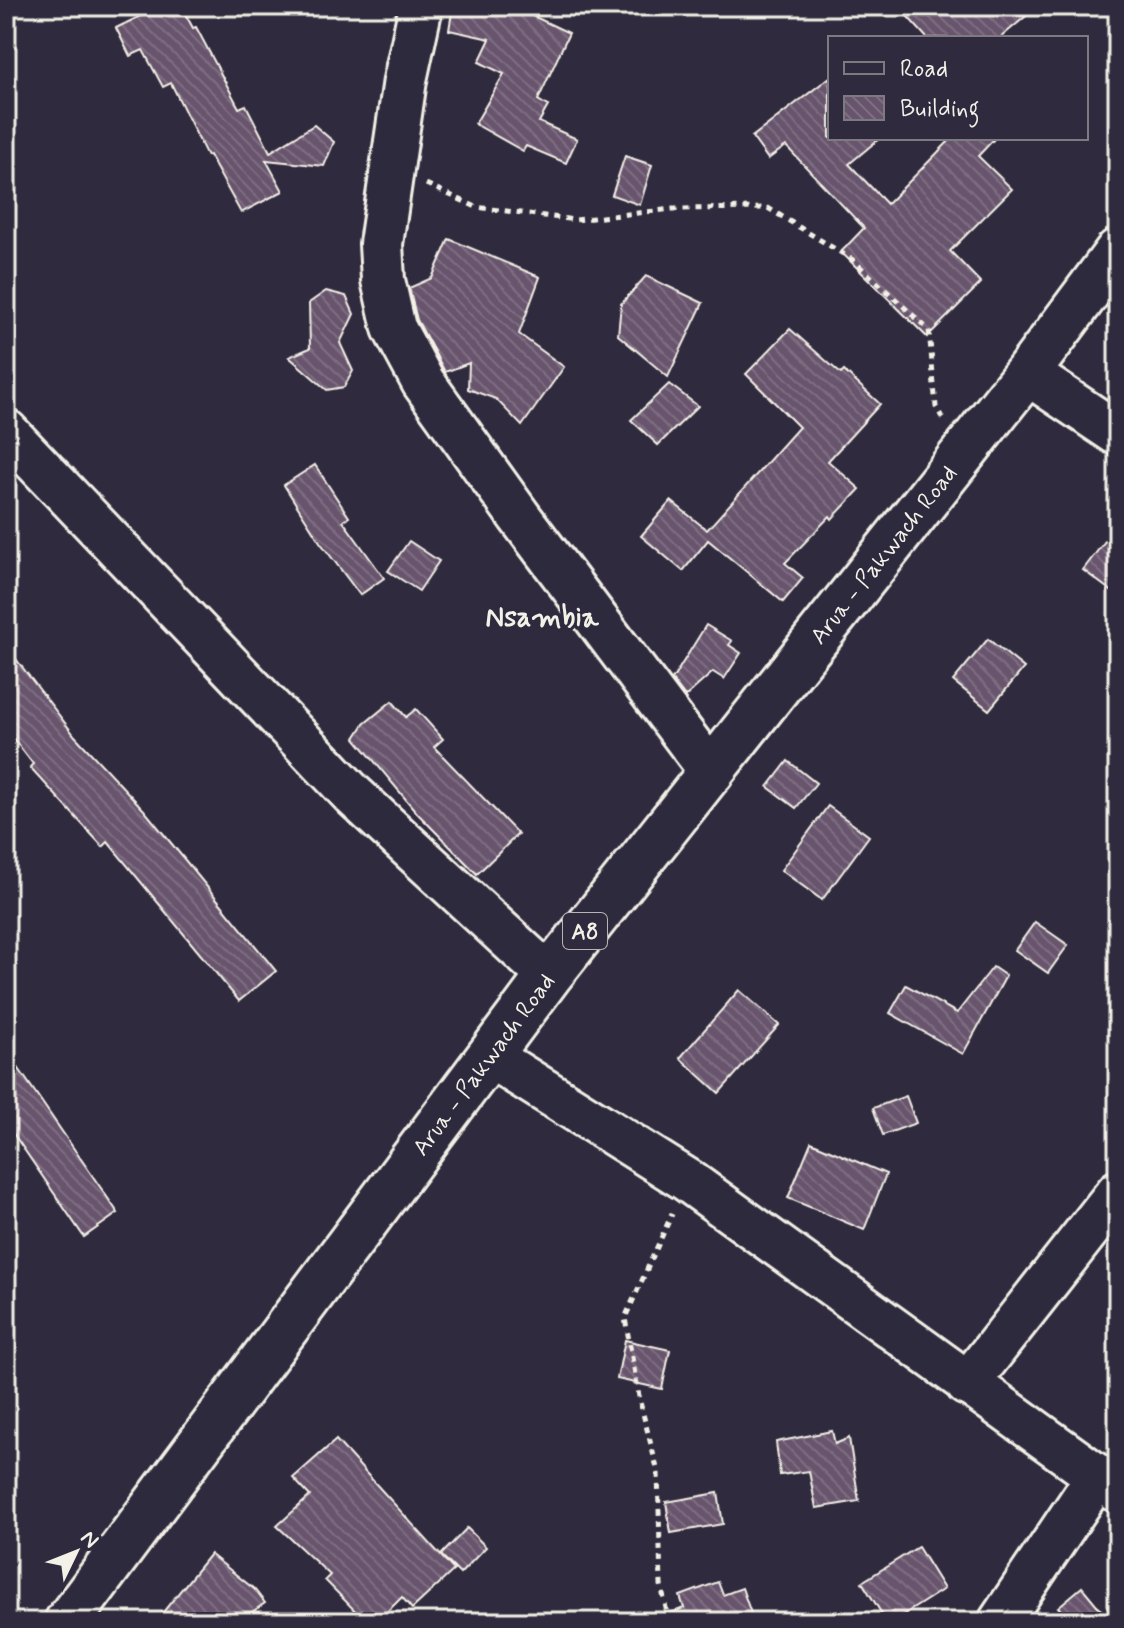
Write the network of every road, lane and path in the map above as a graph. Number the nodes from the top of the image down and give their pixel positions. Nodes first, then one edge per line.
1 (421, 6) edge
2 (393, 169) junction
3 (1118, 251) edge
4 (1027, 373) junction
5 (6, 431) edge
6 (1118, 434) edge
7 (963, 454) junction
8 (712, 773) junction
9 (549, 976) junction
10 (491, 1057) junction
11 (687, 1180) junction
12 (1118, 1192) edge
13 (967, 1384) junction
14 (1108, 1484) edge
15 (67, 1622) edge
16 (669, 1622) edge
17 (1000, 1622) edge

1 - 2 street
2 - 7 path
2 - 8 street
3 - 4 main road, Arua - Pakwach Road / A8
4 - 6 street
4 - 7 main road, Arua - Pakwach Road / A8
5 - 9 street
7 - 8 main road, Arua - Pakwach Road / A8
8 - 9 main road, Arua - Pakwach Road / A8
9 - 10 main road, Arua - Pakwach Road / A8
10 - 11 street
10 - 15 main road, Arua - Pakwach Road / A8
11 - 13 street
11 - 16 path
12 - 13 street
13 - 14 street
14 - 17 street

